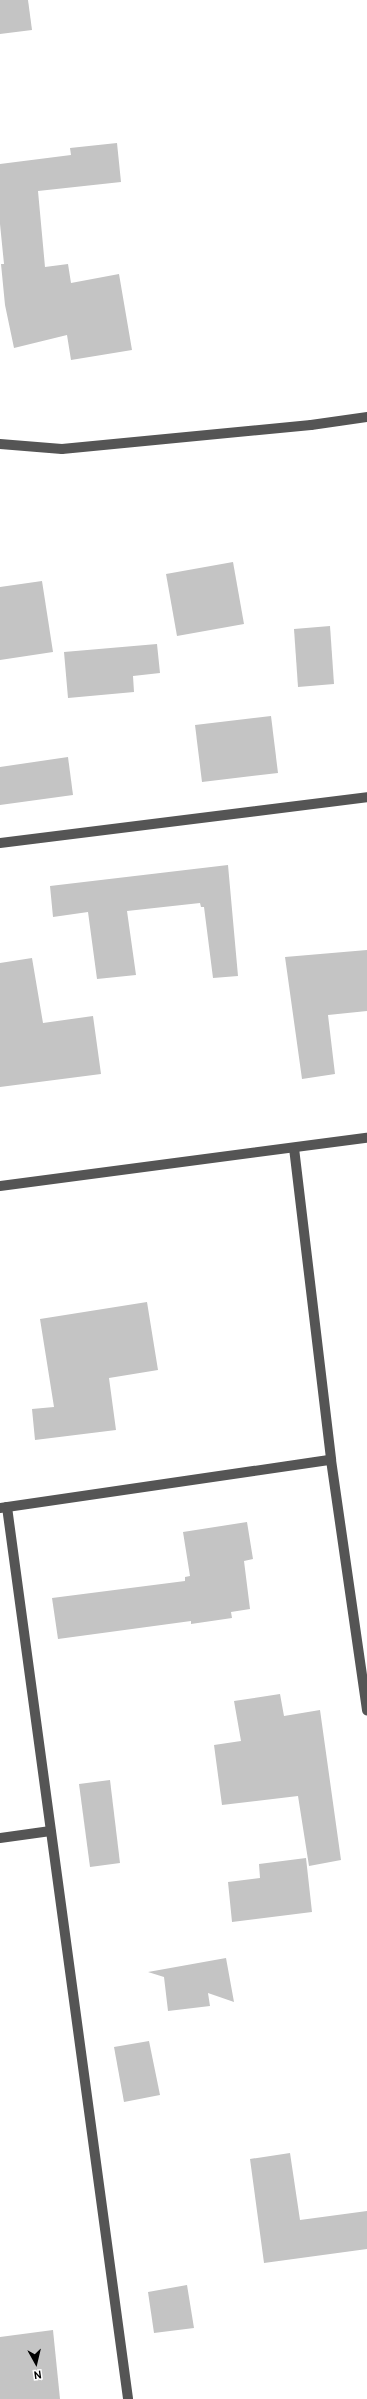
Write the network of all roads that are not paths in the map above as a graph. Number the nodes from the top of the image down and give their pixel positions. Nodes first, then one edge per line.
1 (367, 417) edge
2 (0, 444) edge
3 (367, 797) edge
4 (0, 843) edge
5 (367, 1138) edge
6 (294, 1148) junction
7 (0, 1186) edge
8 (331, 1460) junction
9 (4, 1507) edge
10 (367, 1710) edge
11 (51, 1831) junction
12 (0, 1838) edge
13 (128, 2399) edge

1 - 2 street
3 - 4 street
5 - 6 street
6 - 7 street
6 - 8 street
8 - 9 street
8 - 10 street
9 - 11 street
11 - 12 street
11 - 13 street

